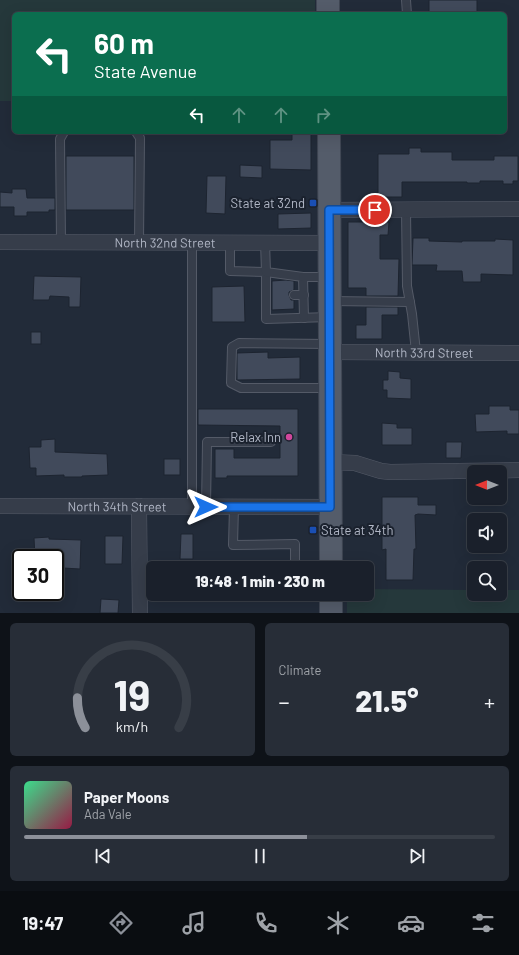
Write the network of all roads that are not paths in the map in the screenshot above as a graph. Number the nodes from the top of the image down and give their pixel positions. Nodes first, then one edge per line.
1 (328, 0) edge
2 (406, 0) edge
3 (328, 12) edge
4 (407, 12) edge
5 (63, 134) edge
6 (137, 134) edge
7 (329, 134) edge
8 (519, 209) edge
9 (329, 210) junction
10 (406, 210) junction
11 (0, 242) edge
12 (61, 242) junction
13 (139, 242) junction
14 (192, 242) junction
15 (230, 242) junction
16 (265, 242) junction
17 (330, 243) junction
18 (266, 272) junction
19 (303, 276) junction
20 (330, 277) junction
21 (294, 295) dead end
22 (304, 295) junction
23 (410, 302) junction
24 (330, 309) junction
25 (304, 318) junction
26 (330, 348) junction
27 (416, 352) junction
28 (519, 353) edge
29 (330, 388) junction
30 (270, 442) dead end
31 (330, 462) junction
32 (519, 470) edge
33 (0, 506) edge
34 (139, 506) junction
35 (199, 507) junction
36 (234, 507) junction
37 (330, 507) junction
38 (295, 561) edge
39 (331, 561) edge
40 (331, 601) edge
41 (140, 613) edge
42 (331, 613) edge

1 - 3 main road
2 - 4 lane
5 - 12 lane
6 - 13 lane
7 - 9 main road
8 - 10 street
9 - 10 street
9 - 17 main road
10 - 23 lane
11 - 12 street, North 32nd Street
12 - 13 street, North 32nd Street
13 - 14 street, North 32nd Street
14 - 15 street, North 32nd Street
14 - 35 lane
15 - 16 street, North 32nd Street
15 - 18 lane
16 - 17 street, North 32nd Street
16 - 18 lane
17 - 20 main road
18 - 19 lane
18 - 25 lane
19 - 20 lane
19 - 22 lane
20 - 24 main road
21 - 22 lane
22 - 25 lane
23 - 24 lane
23 - 27 lane
24 - 25 lane
24 - 26 main road
26 - 27 street, North 33rd Street
26 - 29 main road
26 - 29 lane
27 - 28 street, North 33rd Street
29 - 31 main road
30 - 35 lane
31 - 32 street
31 - 37 main road
33 - 34 street, North 34th Street
34 - 35 street, North 34th Street
34 - 41 street
35 - 36 street, North 34th Street
36 - 37 street, North 34th Street
36 - 38 lane
37 - 39 main road
40 - 42 main road

